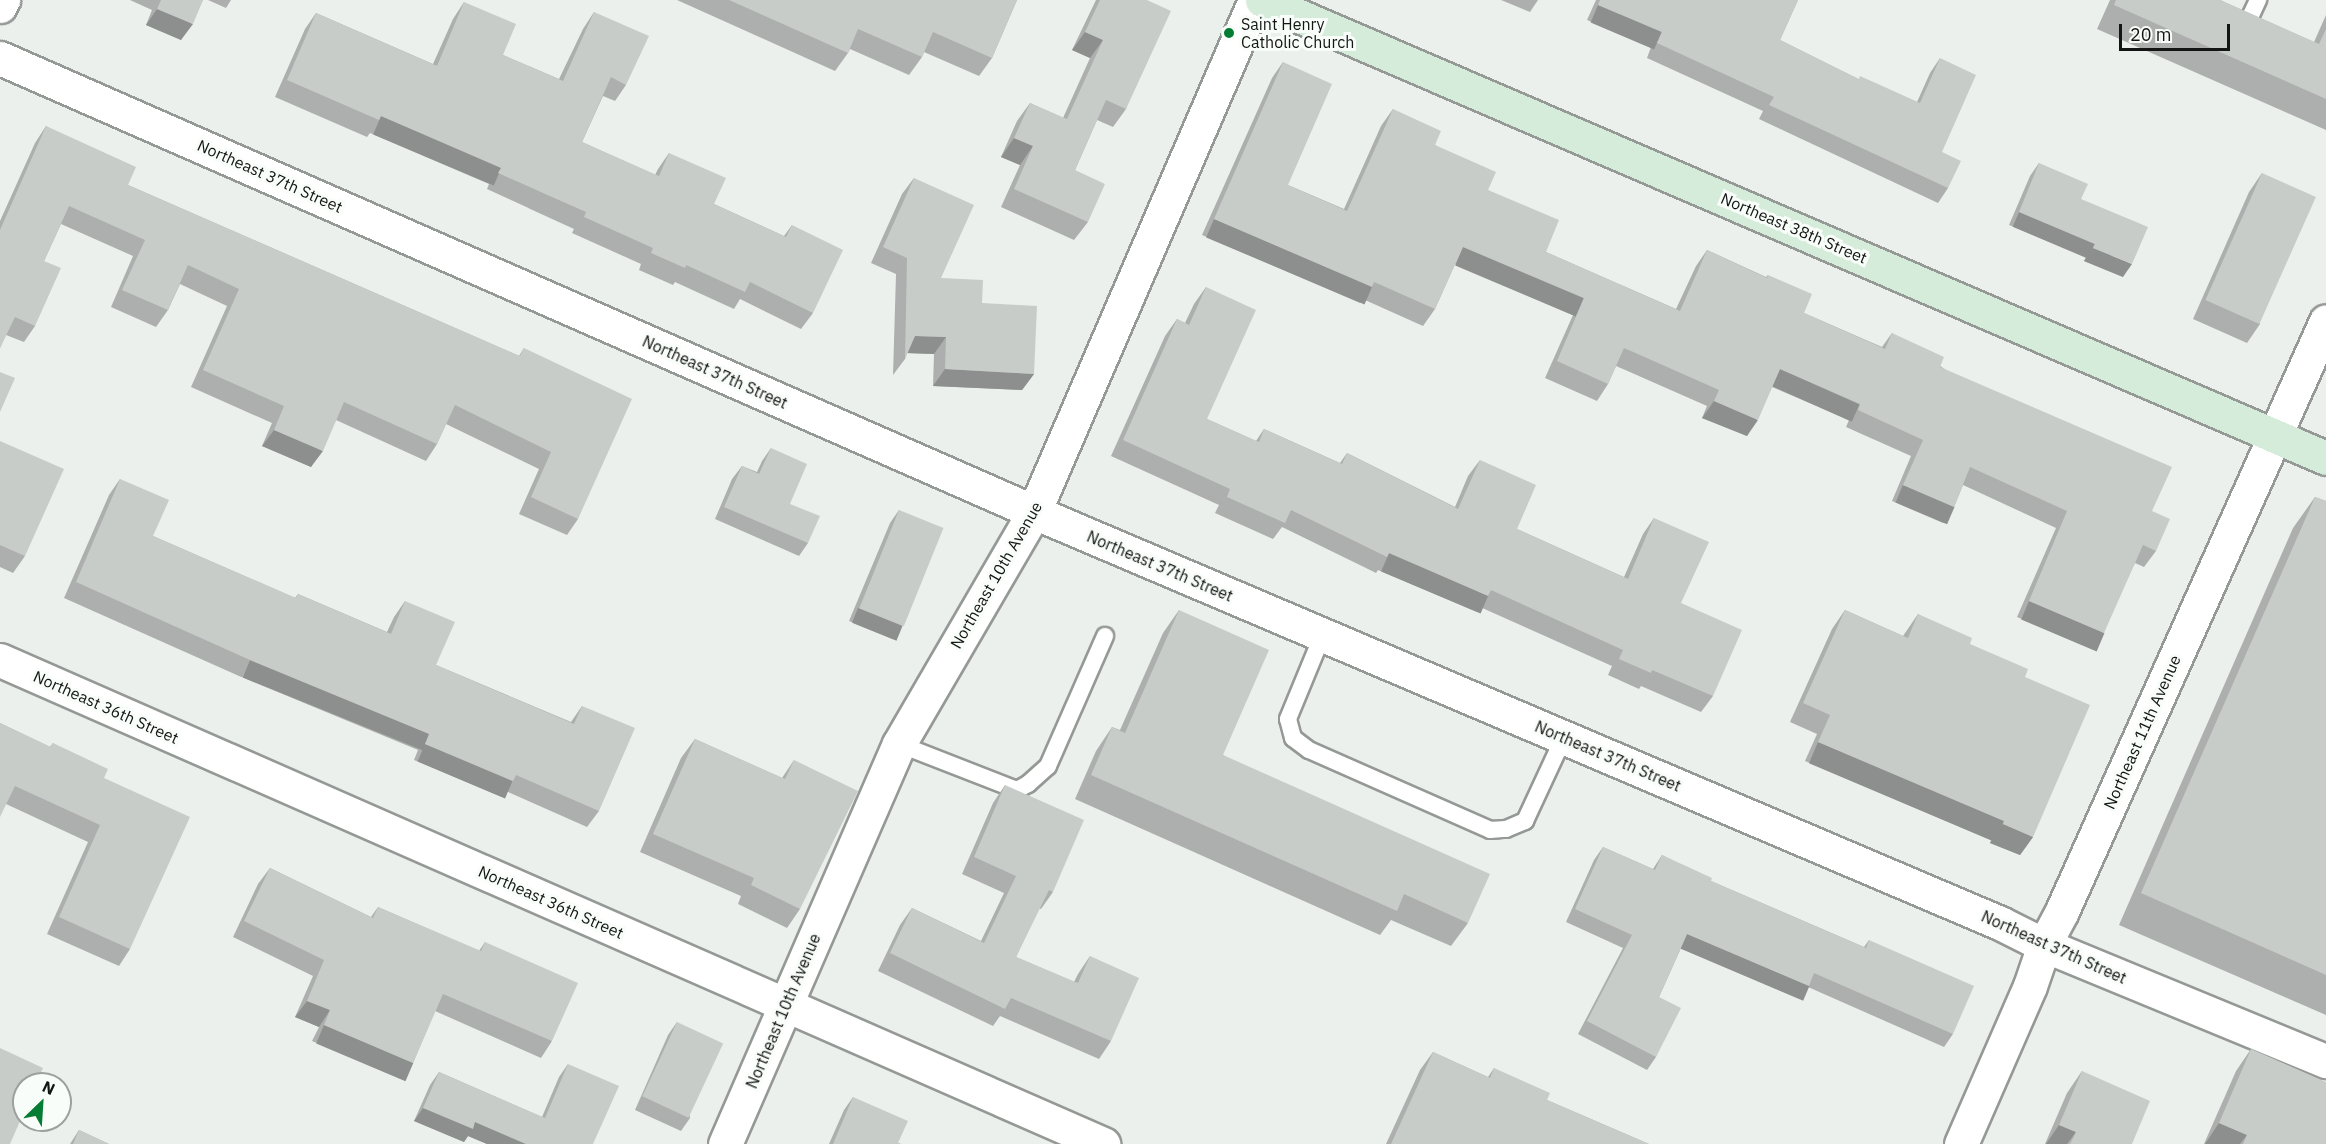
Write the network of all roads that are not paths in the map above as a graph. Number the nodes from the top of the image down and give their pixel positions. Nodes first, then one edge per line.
1 (3, 0) edge
2 (1255, 0) edge
3 (1262, 0) edge
4 (0, 6) edge
5 (0, 58) edge
6 (2326, 321) edge
7 (2275, 434) junction
8 (2326, 458) edge
9 (1034, 512) junction
10 (1323, 634) junction
11 (1105, 636) dead end
12 (0, 660) edge
13 (1564, 737) junction
14 (898, 744) junction
15 (2044, 945) junction
16 (785, 1005) junction
17 (2326, 1061) edge
18 (725, 1144) edge
19 (1103, 1144) edge
20 (1961, 1144) edge

1 - 4 street
2 - 9 street, Northeast 10th Avenue
3 - 7 street, Northeast 38th Street
5 - 9 street, Northeast 37th Street
6 - 7 street, Northeast 11th Avenue
7 - 8 street, Northeast 38th Street
7 - 15 street, Northeast 11th Avenue
9 - 10 street, Northeast 37th Street
9 - 14 street, Northeast 10th Avenue
10 - 13 street, Northeast 37th Street
10 - 13 lane
11 - 14 lane
12 - 16 street, Northeast 36th Street
13 - 15 street, Northeast 37th Street
14 - 16 street, Northeast 10th Avenue
15 - 17 street, Northeast 37th Street
15 - 20 street, Northeast 11th Avenue
16 - 18 street, Northeast 10th Avenue
16 - 19 street, Northeast 36th Street

